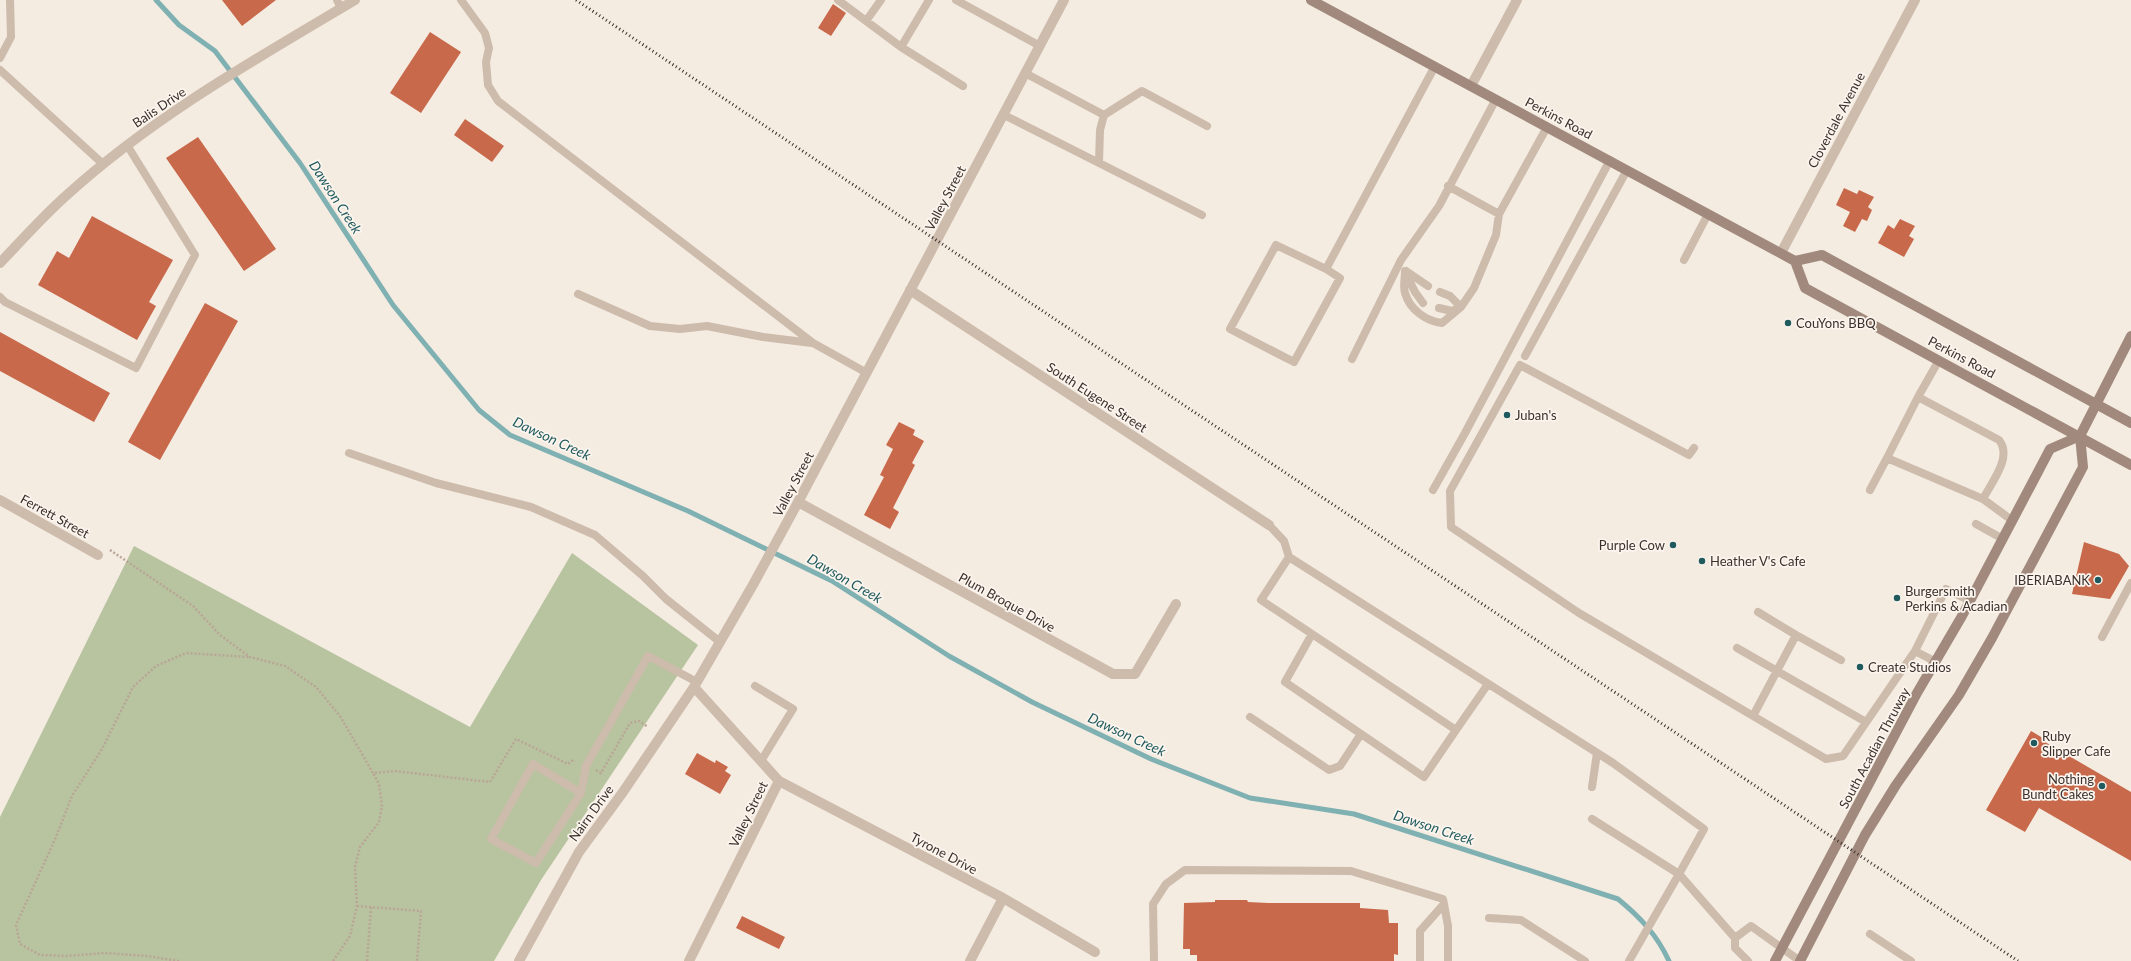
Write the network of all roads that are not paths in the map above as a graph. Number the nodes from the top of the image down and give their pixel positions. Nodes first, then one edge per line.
1 (10, 0) edge
2 (354, 0) edge
3 (460, 0) edge
4 (838, 0) edge
5 (881, 0) edge
6 (928, 0) edge
7 (956, 0) edge
8 (1311, 0) edge
9 (1517, 0) edge
10 (1915, 0) edge
11 (1061, 1) edge
12 (339, 4) edge
13 (866, 21) junction
14 (901, 46) junction
15 (1040, 46) junction
16 (0, 58) edge
17 (1435, 66) junction
18 (0, 70) edge
19 (1025, 73) junction
20 (963, 86) dead end
21 (1471, 86) junction
22 (1496, 99) junction
23 (1004, 115) junction
24 (1104, 115) junction
25 (1207, 126) dead end
26 (1547, 126) junction
27 (127, 145) junction
28 (1610, 160) junction
29 (1099, 162) junction
30 (103, 164) junction
31 (1627, 170) junction
32 (1448, 186) junction
33 (1499, 214) junction
34 (1708, 214) junction
35 (1202, 215) dead end
36 (1781, 253) junction
37 (1401, 260) junction
38 (1684, 260) dead end
39 (1795, 261) junction
40 (0, 264) edge
41 (1326, 269) junction
42 (1405, 271) junction
43 (1428, 286) dead end
44 (910, 290) junction
45 (1440, 292) dead end
46 (578, 294) dead end
47 (0, 297) edge
48 (1423, 303) dead end
49 (1461, 307) junction
50 (1439, 308) dead end
51 (2131, 336) edge
52 (813, 343) junction
53 (1525, 356) dead end
54 (1352, 360) dead end
55 (1939, 360) junction
56 (866, 373) junction
57 (1918, 397) junction
58 (2096, 403) junction
59 (2131, 423) edge
60 (2080, 436) junction
61 (1694, 448) dead end
62 (349, 453) dead end
63 (1887, 458) junction
64 (2131, 465) edge
65 (1433, 490) dead end
66 (1870, 490) dead end
67 (1983, 499) junction
68 (0, 500) edge
69 (798, 503) junction
70 (2012, 521) junction
71 (1976, 524) dead end
72 (1269, 525) joint
73 (2003, 539) junction
74 (98, 555) dead end
75 (1288, 557) junction
76 (2131, 583) edge
77 (1970, 601) junction
78 (1176, 604) dead end
79 (1758, 612) dead end
80 (1312, 634) junction
81 (1796, 635) junction
82 (2102, 637) dead end
83 (720, 642) junction
84 (1737, 648) dead end
85 (1915, 651) junction
86 (1841, 660) dead end
87 (1936, 662) junction
88 (1777, 671) junction
89 (695, 684) junction
90 (1488, 684) junction
91 (755, 686) dead end
92 (1753, 716) junction
93 (1250, 717) dead end
94 (1866, 722) junction
95 (1456, 730) junction
96 (1361, 734) junction
97 (1597, 753) junction
98 (761, 761) junction
99 (779, 781) junction
100 (1592, 787) dead end
101 (581, 793) junction
102 (1592, 819) dead end
103 (1679, 874) junction
104 (1003, 898) junction
105 (1444, 904) junction
106 (1489, 918) dead end
107 (1870, 934) dead end
108 (1735, 938) junction
109 (1782, 948) junction
110 (1095, 952) dead end
111 (519, 961) edge
112 (690, 961) edge
113 (970, 961) edge
114 (1154, 961) edge
115 (1420, 961) edge
116 (1448, 961) edge
117 (1585, 961) edge
118 (1629, 961) edge
119 (1748, 961) edge
120 (1775, 961) edge
121 (1800, 961) edge
122 (1911, 961) edge

1 - 16 lane
2 - 12 street, Balis Drive
3 - 52 lane
4 - 13 lane
5 - 13 lane
6 - 14 lane
7 - 15 lane
8 - 17 main road, Perkins Road
9 - 21 street
10 - 36 street, Cloverdale Avenue
11 - 15 street, Valley Street
12 - 27 street, Balis Drive
13 - 14 lane
14 - 20 lane
15 - 19 street, Valley Street
17 - 21 main road, Perkins Road
17 - 41 lane
18 - 30 lane
19 - 23 street, Valley Street
19 - 24 lane
21 - 22 main road, Perkins Road
22 - 26 main road, Perkins Road
22 - 32 lane
23 - 29 lane
23 - 44 street, Valley Street
24 - 25 lane
24 - 29 lane
26 - 28 main road, Perkins Road
26 - 33 lane
27 - 30 street, Balis Drive
27 - 47 lane
28 - 31 main road, Perkins Road
28 - 65 lane
29 - 35 lane
30 - 40 street, Balis Drive
31 - 34 main road, Perkins Road
31 - 53 lane
32 - 33 lane
32 - 37 lane
33 - 49 lane
34 - 36 main road, Perkins Road
34 - 38 lane
36 - 39 main road, Perkins Road
37 - 42 lane
37 - 54 lane
39 - 55 main road, Perkins Road
39 - 58 main road, Perkins Road
41 - 41 lane
42 - 43 lane
42 - 48 lane
42 - 49 lane
44 - 56 street, Valley Street
44 - 72 street, South Eugene Street
45 - 49 lane
46 - 52 lane
49 - 50 lane
51 - 58 main road
52 - 56 lane
55 - 57 lane
55 - 60 main road, Perkins Road
56 - 69 street, Valley Street
57 - 63 lane
57 - 67 lane
58 - 59 main road, Perkins Road
58 - 60 main road
60 - 64 main road, Perkins Road
60 - 70 main road, South Acadian Thruway
60 - 121 main road
61 - 92 lane
62 - 83 lane
63 - 66 lane
63 - 67 lane
67 - 70 lane
68 - 74 street, Ferrett Street
69 - 78 street, Plum Broque Drive
69 - 83 street, Valley Street
70 - 73 main road, South Acadian Thruway
71 - 73 lane
72 - 75 lane
73 - 77 main road, South Acadian Thruway
75 - 80 lane
75 - 90 lane
76 - 82 lane
77 - 85 lane
77 - 87 main road, South Acadian Thruway
79 - 81 lane
80 - 95 lane
80 - 96 lane
81 - 86 lane
81 - 88 lane
83 - 89 street, Valley Street
84 - 88 lane
85 - 87 lane
85 - 94 lane
87 - 109 main road, South Acadian Thruway
88 - 92 lane
88 - 94 lane
89 - 98 street, Valley Street
89 - 101 lane
89 - 111 street, Nairn Drive
90 - 95 lane
90 - 97 lane
91 - 98 lane
92 - 94 lane
93 - 96 lane
95 - 96 lane
97 - 100 lane
97 - 103 lane
98 - 99 street, Valley Street
99 - 104 street, Tyrone Drive
99 - 112 street, Valley Street
101 - 101 lane
102 - 103 lane
103 - 108 lane
103 - 118 lane
104 - 110 street, Tyrone Drive
104 - 113 street
105 - 114 lane
105 - 115 lane
105 - 116 lane
106 - 117 lane
107 - 122 lane
108 - 109 lane
108 - 119 lane
109 - 120 main road, South Acadian Thruway
109 - 121 lane

